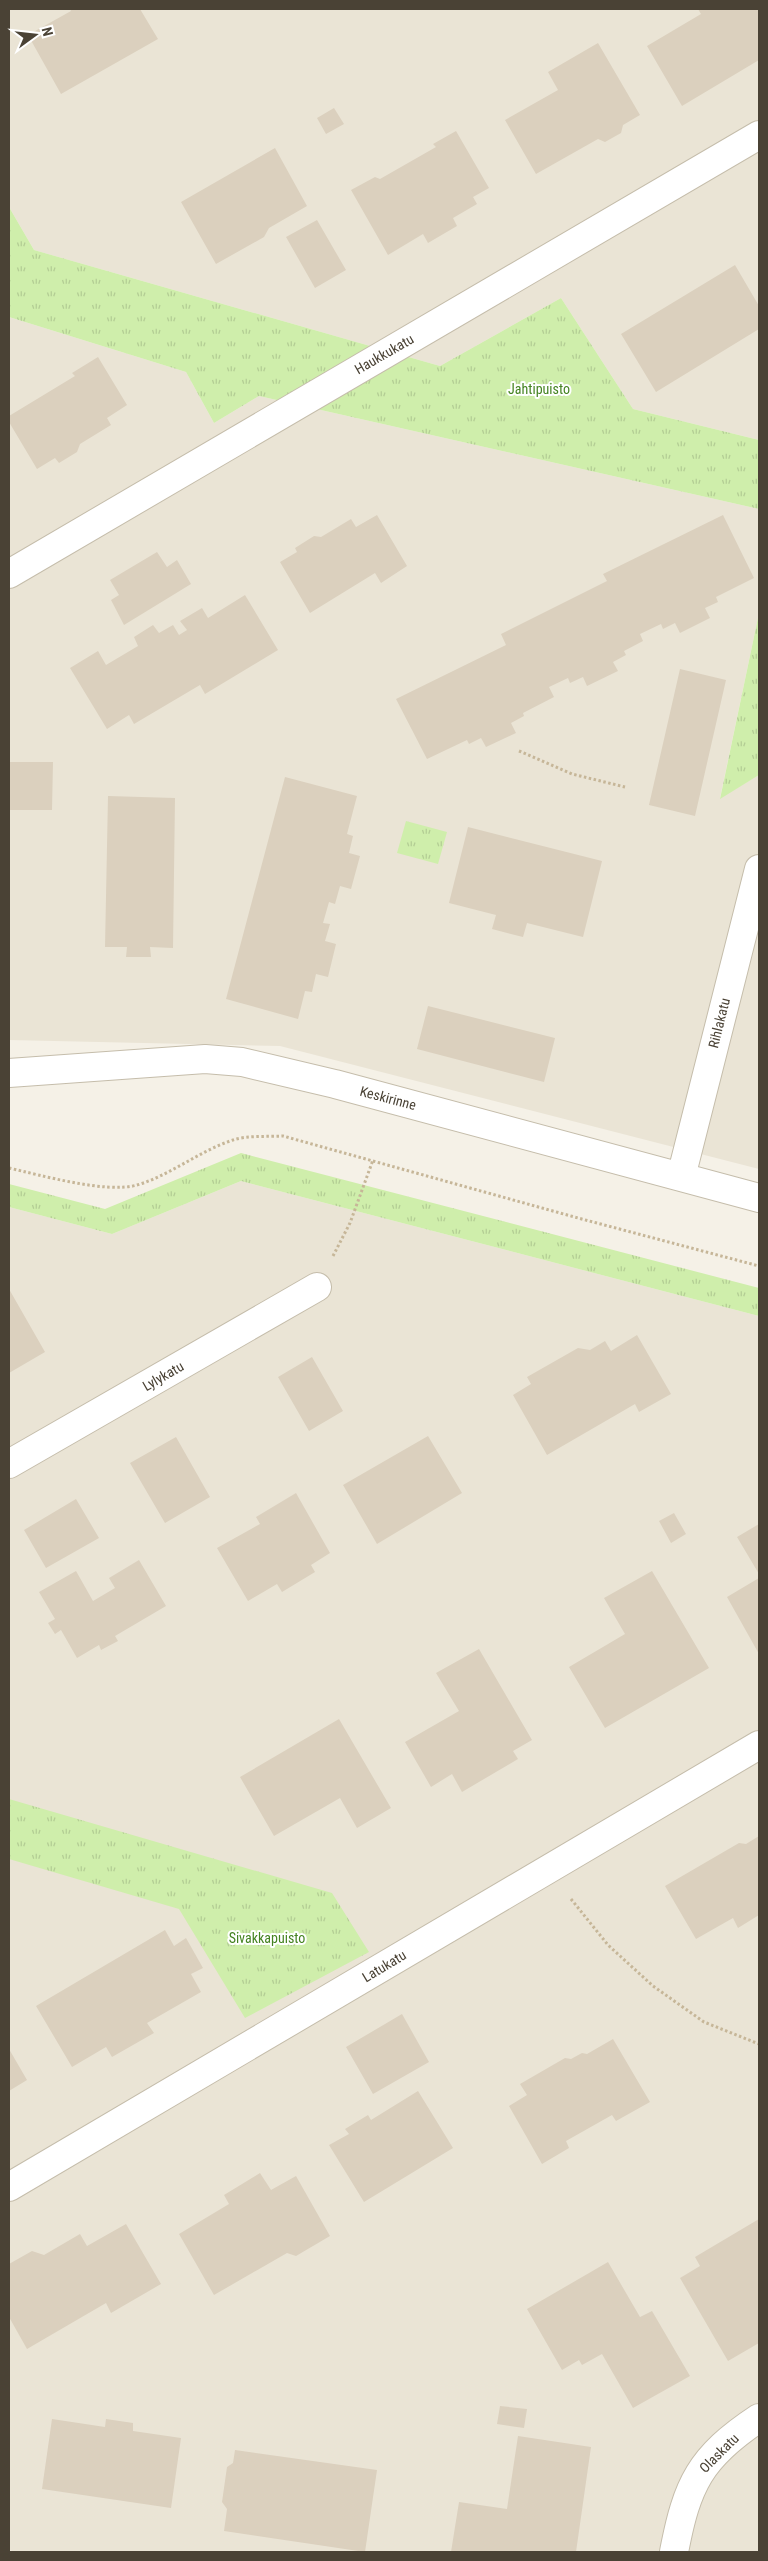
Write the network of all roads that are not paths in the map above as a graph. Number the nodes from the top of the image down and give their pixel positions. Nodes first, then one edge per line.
1 (759, 134) edge
2 (9, 574) edge
3 (759, 868) edge
4 (9, 1073) edge
5 (680, 1177) junction
6 (759, 1198) edge
7 (317, 1287) road end
8 (9, 1464) edge
9 (759, 1745) edge
10 (9, 2187) edge
11 (759, 2418) edge
12 (674, 2552) edge

1 - 2 street, Haukkukatu
3 - 5 street, Rihlakatu
4 - 5 street, Keskirinne
5 - 6 street, Keskirinne
7 - 8 street, Lylykatu
9 - 10 street, Latukatu
11 - 12 street, Olaskatu

